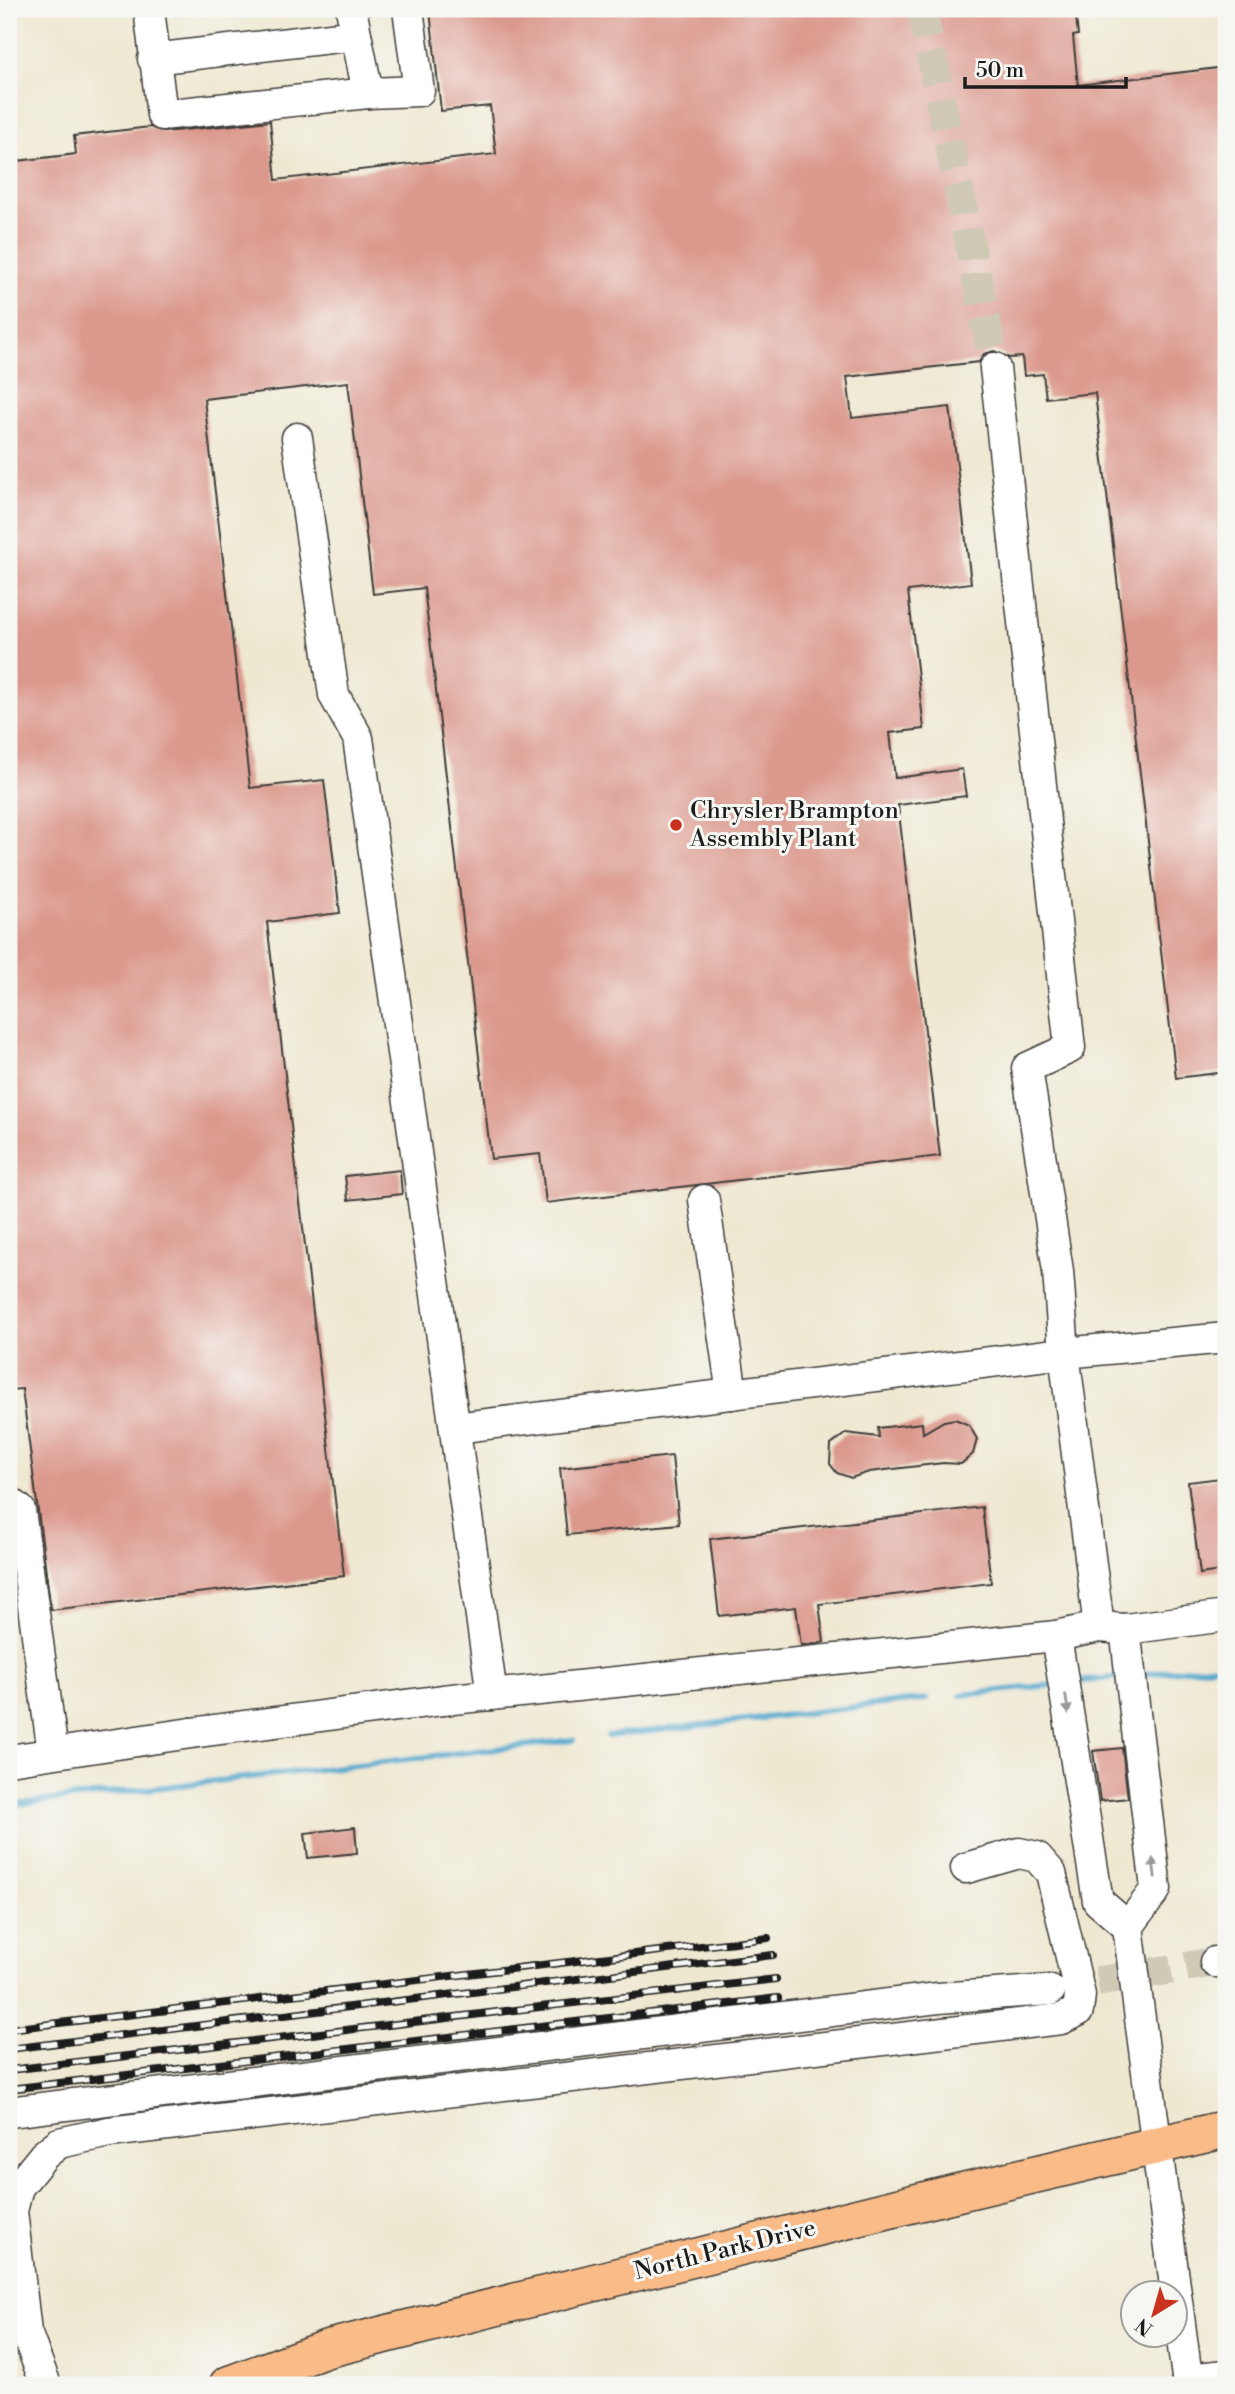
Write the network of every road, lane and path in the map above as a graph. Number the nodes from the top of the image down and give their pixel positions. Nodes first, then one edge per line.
1 (149, 9) edge
2 (408, 9) edge
3 (354, 22) edge
4 (153, 59) junction
5 (368, 93) junction
6 (995, 368) tunnel mouth
7 (297, 438) dead end
8 (704, 1200) dead end
9 (1226, 1338) edge
10 (1064, 1353) junction
11 (732, 1394) junction
12 (455, 1428) junction
13 (9, 1501) edge
14 (1226, 1616) edge
15 (1112, 1628) junction
16 (1056, 1636) junction
17 (492, 1695) junction
18 (53, 1754) junction
19 (9, 1760) edge
20 (966, 1868) dead end
21 (1128, 1927) junction
22 (1050, 1990) tunnel mouth
23 (9, 2112) edge
24 (1226, 2130) edge
25 (1158, 2147) junction
26 (1226, 2375) edge
27 (1187, 2382) edge
28 (46, 2385) edge
29 (228, 2385) edge

1 - 4 street
2 - 5 street
3 - 4 street
3 - 5 street
4 - 5 street
6 - 10 street
7 - 12 street
8 - 11 street
9 - 10 street
10 - 11 street
10 - 15 street
11 - 12 street
12 - 17 street
13 - 18 street
14 - 15 street
15 - 16 street
21 -> 15 street
16 - 17 street
16 -> 21 street
17 - 18 street, bridge
18 - 19 street
20 - 28 street
21 - 25 street
22 - 23 street
24 - 25 main road, North Park Drive
25 - 27 street
25 - 29 main road, North Park Drive
26 - 27 street

